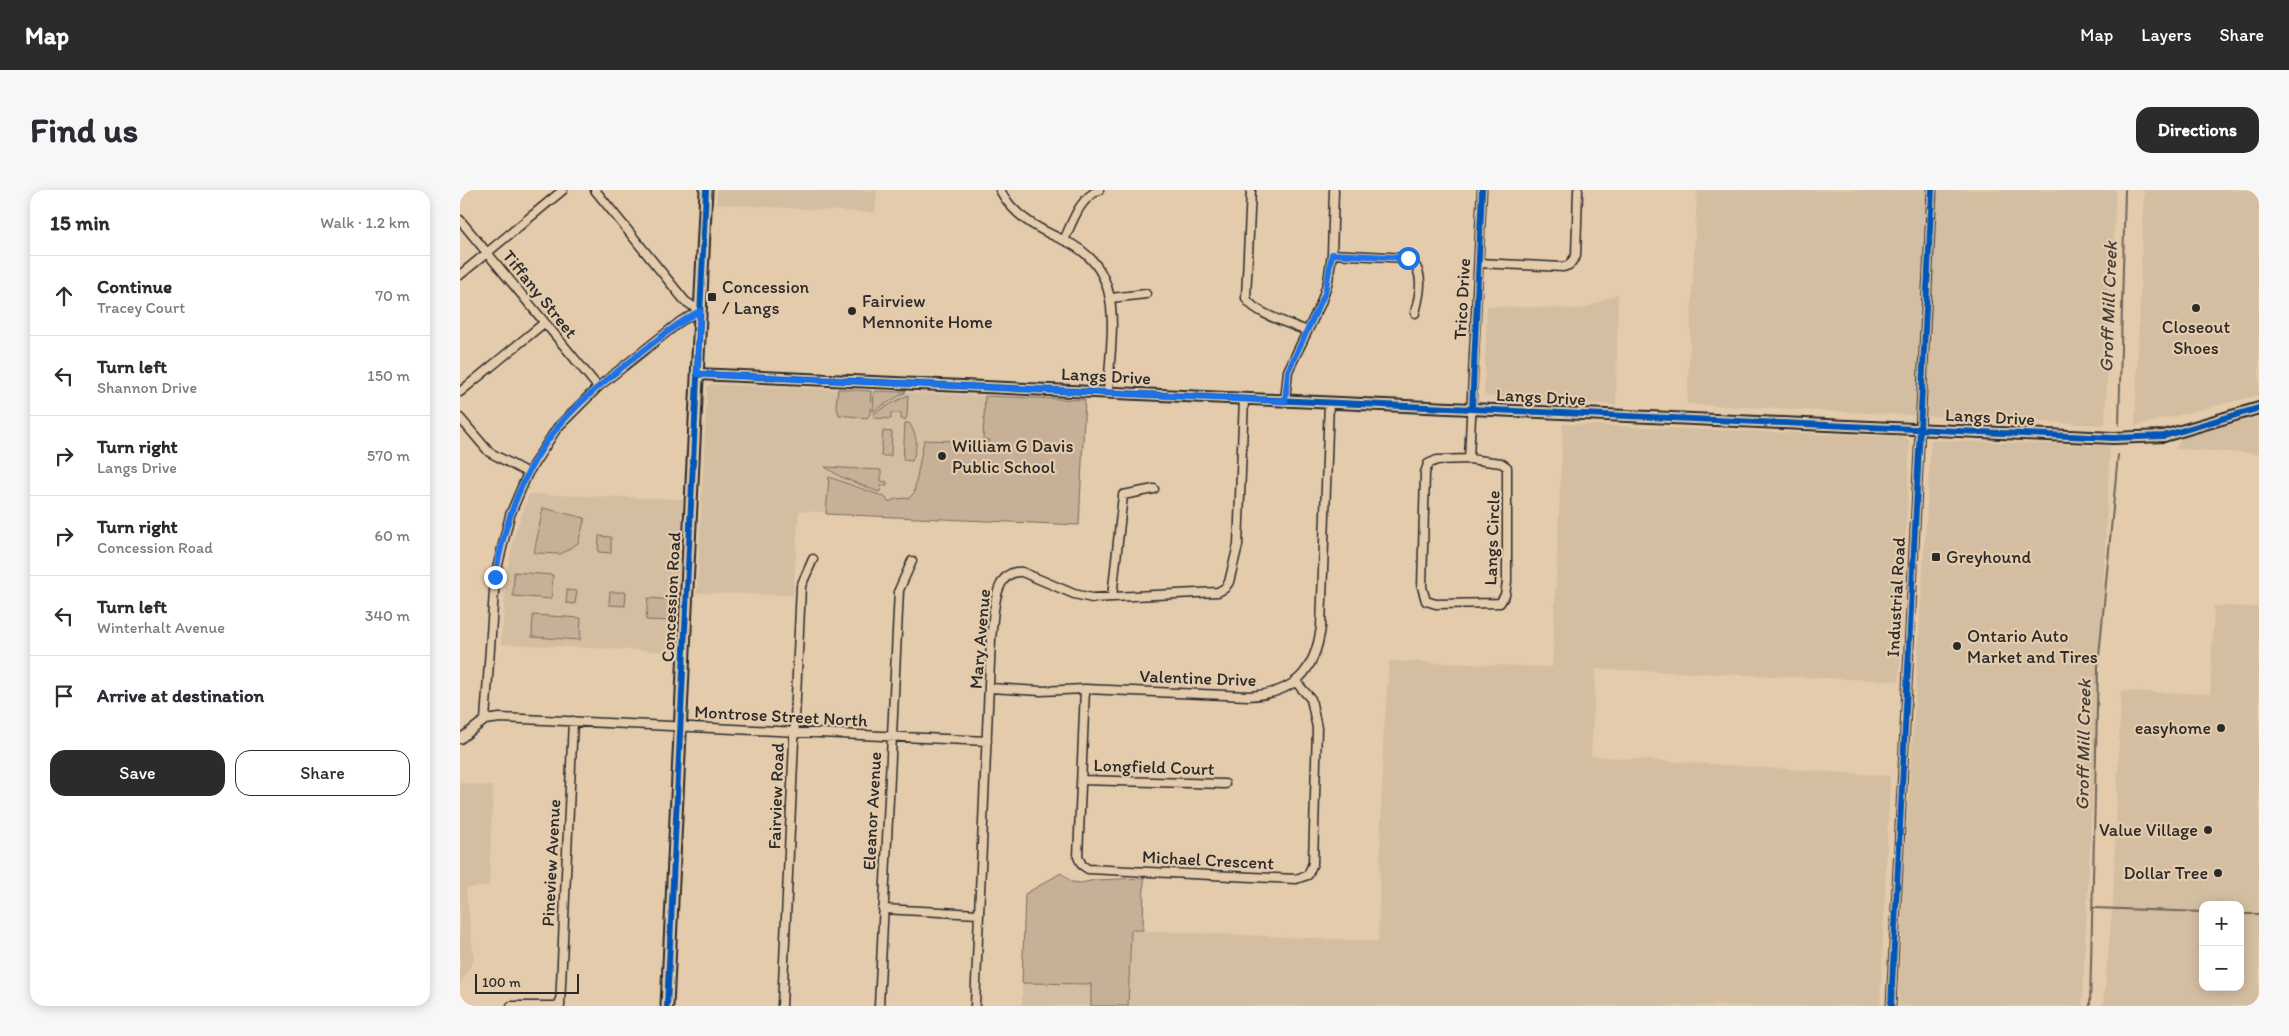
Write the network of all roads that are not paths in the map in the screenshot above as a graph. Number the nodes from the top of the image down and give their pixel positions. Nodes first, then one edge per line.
1 (563, 190) edge
2 (595, 190) edge
3 (706, 190) edge
4 (1000, 190) edge
5 (1099, 190) edge
6 (1250, 190) edge
7 (1334, 190) edge
8 (1482, 190) edge
9 (1578, 190) edge
10 (1932, 190) edge
11 (460, 220) edge
12 (1064, 240) junction
13 (487, 253) junction
14 (1332, 254) junction
15 (1479, 263) junction
16 (460, 275) edge
17 (1146, 294) dead end
18 (1111, 298) junction
19 (700, 311) junction
20 (1415, 313) dead end
21 (544, 323) junction
22 (1307, 331) junction
23 (697, 374) junction
24 (598, 387) junction
25 (460, 392) edge
26 (1108, 392) junction
27 (1244, 399) junction
28 (1285, 401) junction
29 (1329, 402) junction
30 (2259, 408) edge
31 (1472, 409) junction
32 (460, 418) edge
33 (1920, 429) junction
34 (1469, 460) junction
35 (528, 473) junction
36 (1154, 489) dead end
37 (813, 559) dead end
38 (912, 561) dead end
39 (1112, 597) junction
40 (1296, 682) junction
41 (990, 688) junction
42 (1085, 689) junction
43 (485, 720) junction
44 (573, 721) junction
45 (681, 726) junction
46 (793, 732) junction
47 (891, 737) junction
48 (460, 739) edge
49 (987, 741) junction
50 (1082, 780) junction
51 (1226, 784) dead end
52 (883, 909) junction
53 (978, 914) junction
54 (511, 1006) edge
55 (560, 1006) edge
56 (667, 1006) edge
57 (782, 1006) edge
58 (879, 1006) edge
59 (975, 1006) edge
60 (1891, 1006) edge

1 - 13 street
2 - 19 street
3 - 19 main road, Concession Road
4 - 12 street
5 - 12 street
6 - 22 street
7 - 14 street
8 - 15 street, Trico Drive
9 - 15 street
10 - 33 street, Industrial Road
11 - 13 street, Tiffany Street
12 - 18 street
13 - 16 street
13 - 21 street, Tiffany Street
14 - 20 street
14 - 22 street
15 - 31 street, Trico Drive
17 - 18 street
18 - 26 street
19 - 23 main road, Concession Road
19 - 24 street
21 - 24 street, Tiffany Street
21 - 25 street
22 - 28 street
23 - 26 street, Langs Drive
23 - 45 main road, Concession Road
24 - 35 street
26 - 27 street, Langs Drive
27 - 28 street, Langs Drive
27 - 39 street, Mary Avenue
28 - 29 street, Langs Drive
29 - 31 street, Langs Drive
29 - 40 street, Valentine Drive
30 - 33 street, Langs Drive
31 - 33 street, Langs Drive
31 - 34 street
32 - 35 street
33 - 60 street, Industrial Road
34 - 34 street, Langs Circle
35 - 43 street
36 - 39 street
37 - 46 street, Fairview Road
38 - 47 street, Eleanor Avenue
39 - 41 street, Mary Avenue
40 - 42 street, Valentine Drive
40 - 50 street, Michael Crescent
41 - 42 street, Valentine Drive
41 - 49 street, Mary Avenue
42 - 50 street, Michael Crescent
43 - 44 street, Montrose Street North
43 - 48 street
44 - 45 street, Montrose Street North
44 - 55 street, Pineview Avenue
45 - 46 street, Montrose Street North
45 - 56 main road, Concession Road
46 - 47 street, Montrose Street North
46 - 57 street, Fairview Road
47 - 49 street, Montrose Street North
47 - 52 street, Eleanor Avenue
49 - 53 street, Mary Avenue
50 - 51 street, Longfield Court
52 - 53 street
52 - 58 street, Eleanor Avenue
53 - 59 street, Mary Avenue
54 - 55 street

